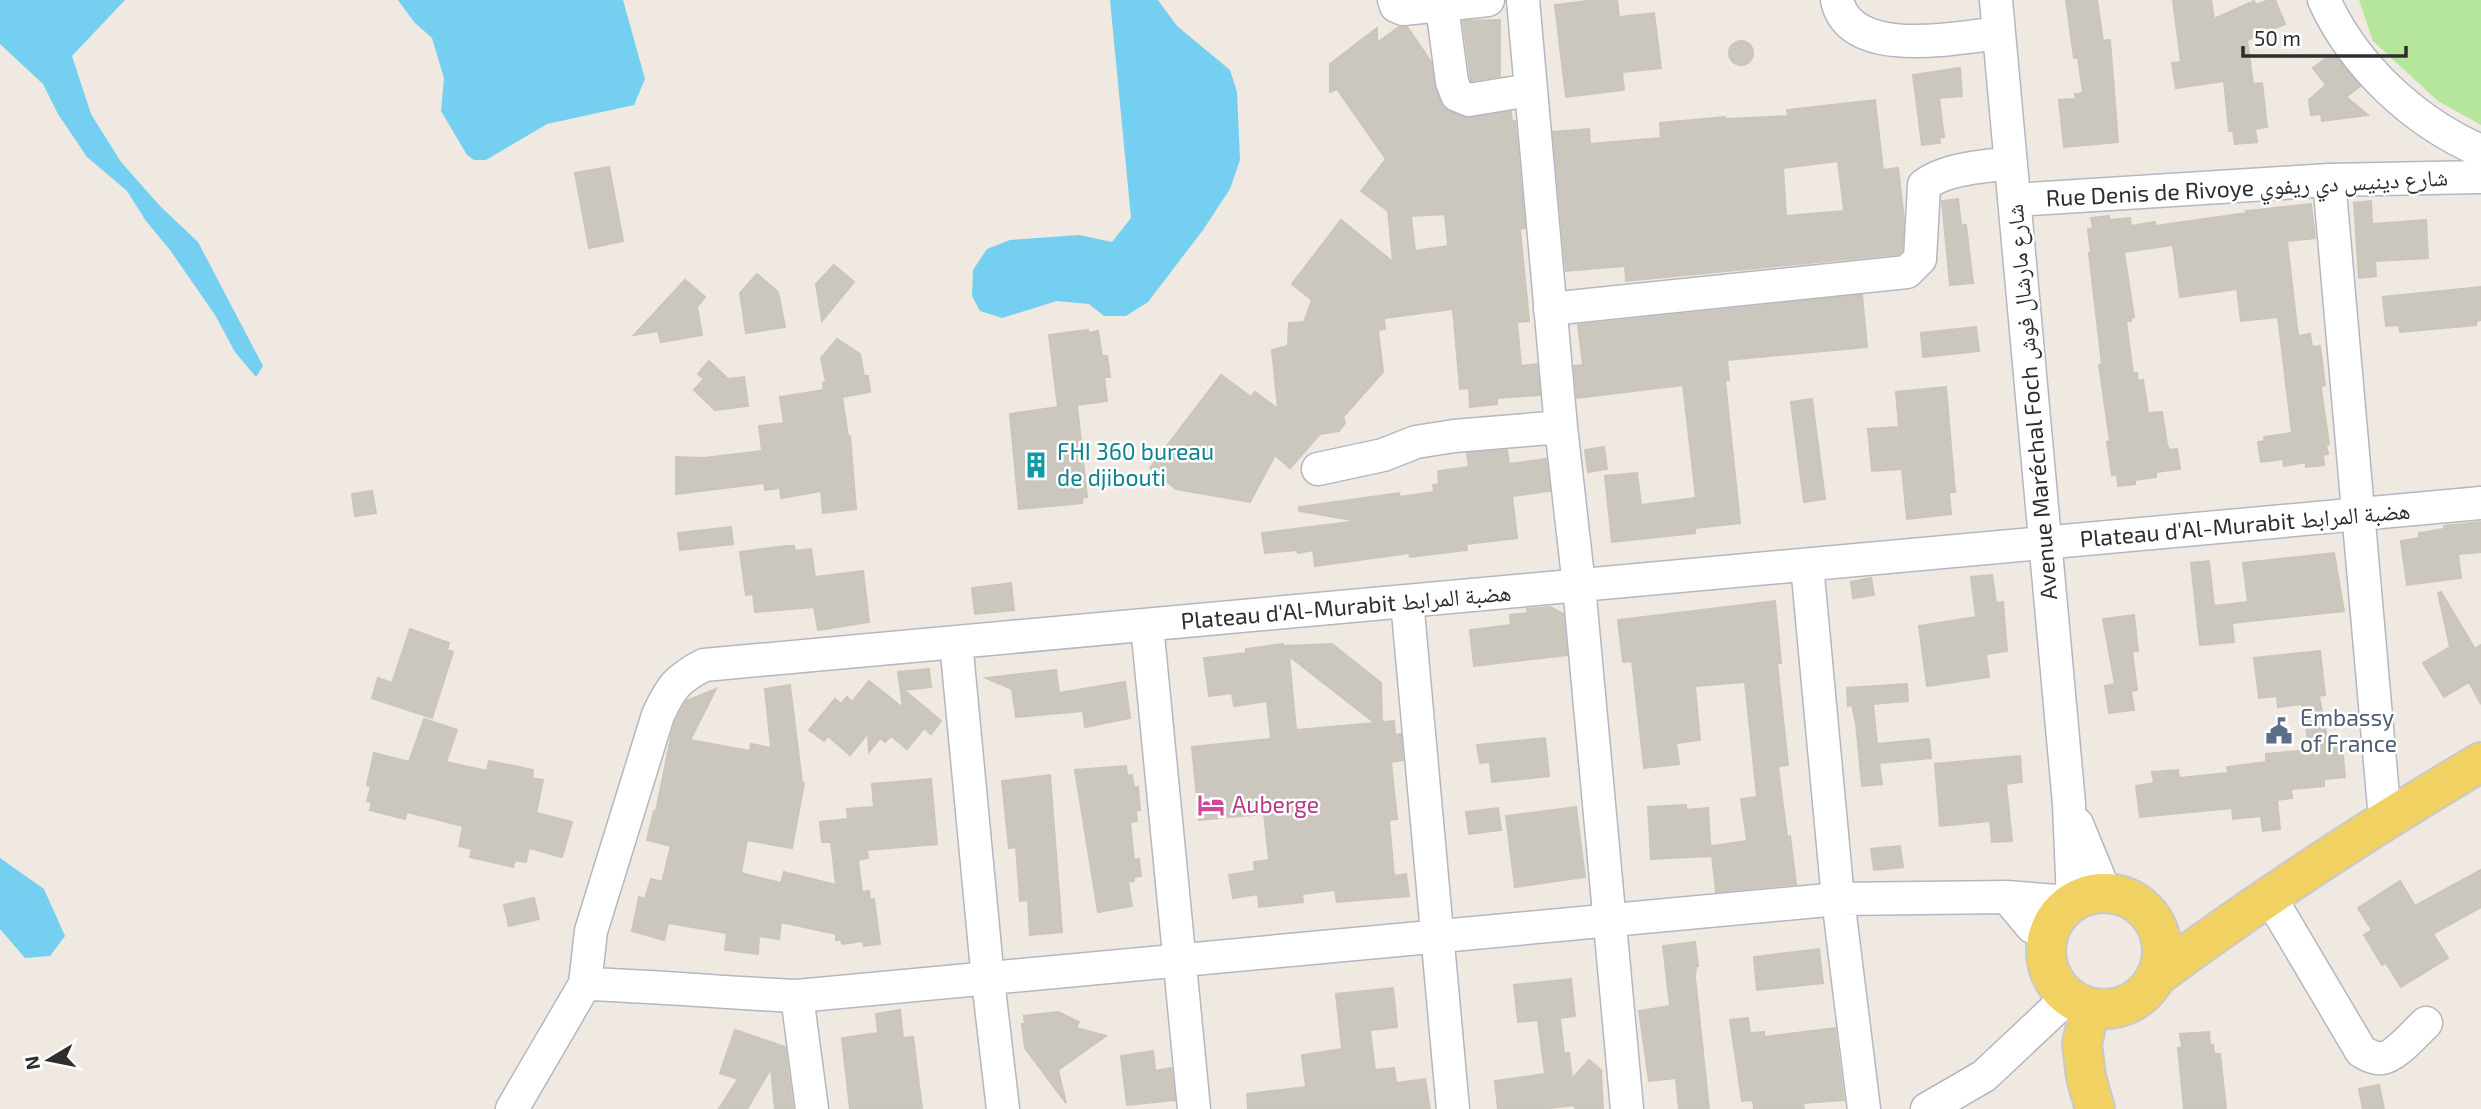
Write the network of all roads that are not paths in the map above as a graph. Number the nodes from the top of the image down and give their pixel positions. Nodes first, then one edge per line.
1 (1394, 0) edge
2 (1488, 0) edge
3 (1523, 0) edge
4 (1837, 0) edge
5 (1996, 0) edge
6 (2324, 0) edge
7 (1443, 6) junction
8 (1999, 33) junction
9 (1530, 90) junction
10 (2481, 151) edge
11 (2011, 163) junction
12 (2481, 177) edge
13 (2329, 180) junction
14 (2014, 200) junction
15 (1550, 309) junction
16 (1561, 426) junction
17 (1318, 469) dead end
18 (2481, 503) edge
19 (2358, 514) junction
20 (2045, 543) junction
21 (1807, 565) junction
22 (1579, 586) junction
23 (1407, 601) junction
24 (1147, 625) junction
25 (956, 642) junction
26 (2481, 762) edge
27 (2385, 820) junction
28 (2007, 897) junction
29 (2270, 897) junction
30 (2083, 898) junction
31 (1838, 899) junction
32 (1609, 921) junction
33 (2227, 924) junction
34 (2157, 928) junction
35 (2048, 933) junction
36 (1436, 937) junction
37 (1180, 961) junction
38 (2157, 976) junction
39 (988, 980) junction
40 (585, 984) junction
41 (797, 996) junction
42 (2090, 1005) junction
43 (2426, 1023) dead end
44 (512, 1109) edge
45 (812, 1109) edge
46 (1003, 1109) edge
47 (1194, 1109) edge
48 (1452, 1109) edge
49 (1627, 1109) edge
50 (1864, 1109) edge
51 (1927, 1109) edge
52 (2095, 1109) edge
53 (2108, 1109) edge

1 - 7 street
2 - 7 street
3 - 9 street
4 - 8 street
5 - 8 street, Avenue Maréchal Foch شارع مارشال فوش
6 - 10 street
7 - 9 street
8 - 11 street, Avenue Maréchal Foch شارع مارشال فوش
9 - 15 street
11 - 14 street, Avenue Maréchal Foch شارع مارشال فوش
11 - 15 street
12 - 13 street, Rue Denis de Rivoye شارع دينيس دي ريفوي
13 - 14 street, Rue Denis de Rivoye شارع دينيس دي ريفوي
13 - 19 street
14 - 20 street, Avenue Maréchal Foch شارع مارشال فوش
15 - 16 street
16 - 17 street
16 - 22 street
18 - 19 street, Plateau d'Al-Murabit هضبة المرابط
19 - 20 street, Plateau d'Al-Murabit هضبة المرابط
19 - 27 street
20 - 21 street, Plateau d'Al-Murabit هضبة المرابط
20 - 30 street, Avenue Maréchal Foch شارع مارشال فوش
21 - 22 street, Plateau d'Al-Murabit هضبة المرابط
21 - 31 street
22 - 23 street, Plateau d'Al-Murabit هضبة المرابط
22 - 32 street
23 - 24 street, Plateau d'Al-Murabit هضبة المرابط
23 - 36 street
24 - 25 street, Plateau d'Al-Murabit هضبة المرابط
24 - 37 street
25 - 39 street
25 - 40 street, Plateau d'Al-Murabit هضبة المرابط
26 - 27 main road
27 - 29 main road
28 - 30 street
28 - 31 street
28 - 35 street
29 - 33 main road
29 - 43 street
30 - 34 main road
30 - 35 main road
31 - 32 street
31 - 50 street
32 - 36 street
32 - 49 street
33 - 34 main road
33 - 38 main road
34 - 38 main road
35 - 42 main road
36 - 37 street
36 - 48 street
37 - 39 street
37 - 47 street
38 - 42 main road
39 - 41 street
39 - 46 street
40 - 41 street
40 - 44 street, Plateau d'Al-Murabit هضبة المرابط
41 - 45 street
42 - 51 street
42 - 52 main road
42 - 53 main road

